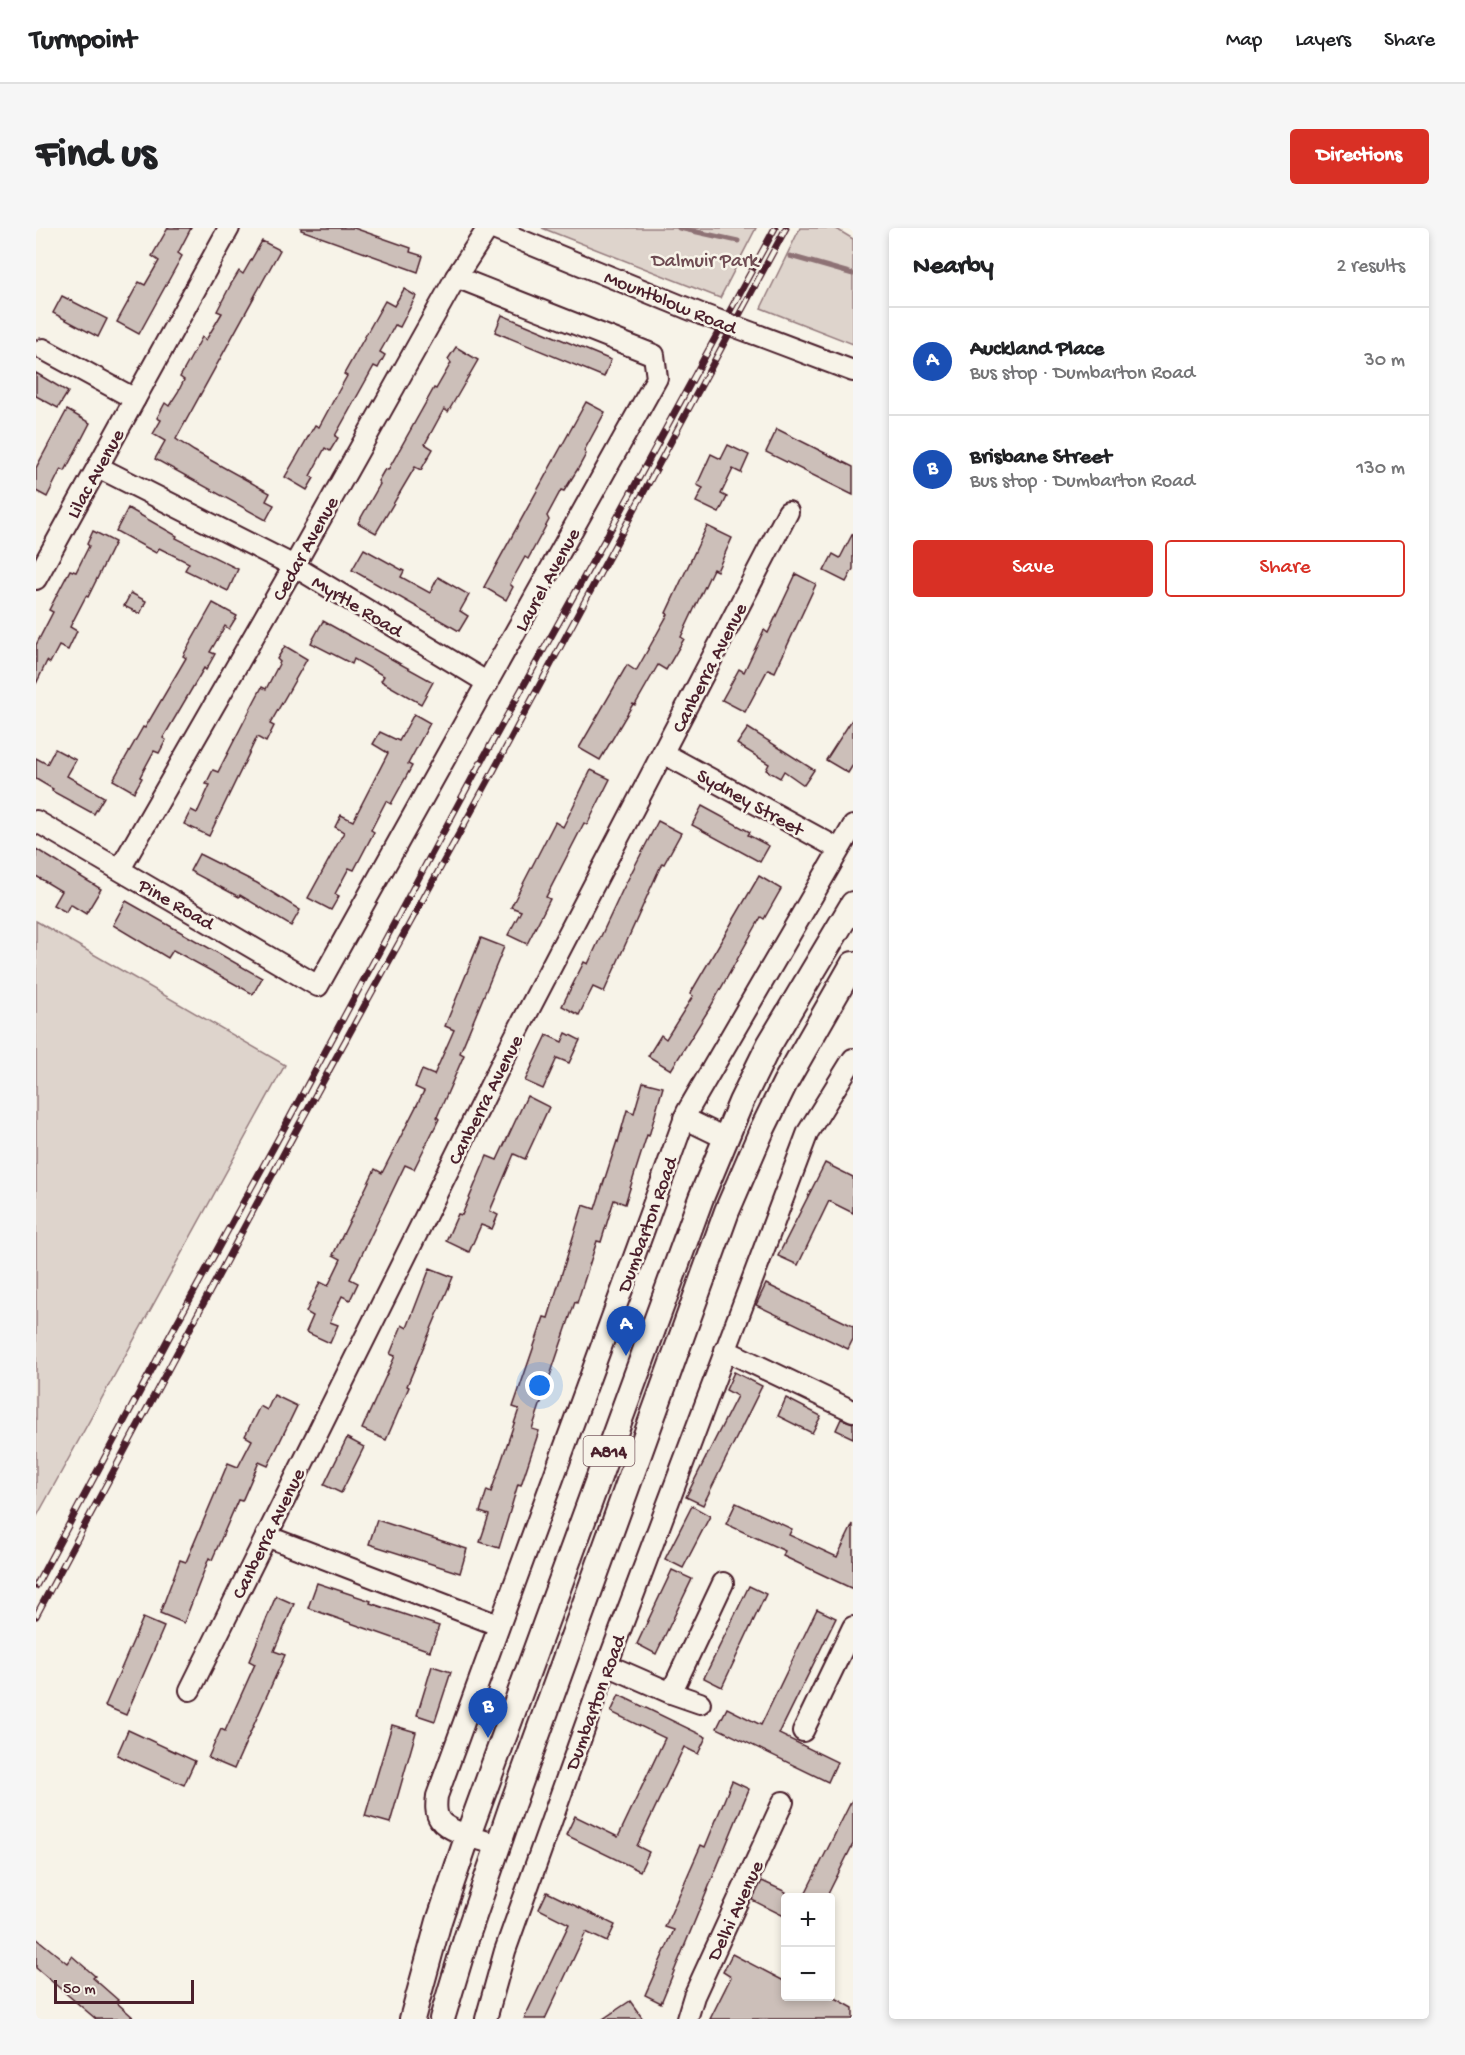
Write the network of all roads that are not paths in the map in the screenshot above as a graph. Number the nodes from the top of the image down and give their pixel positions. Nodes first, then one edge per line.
1 (228, 228) edge
2 (489, 228) edge
3 (456, 276) junction
4 (43, 349) dead end
5 (853, 371) edge
6 (135, 399) junction
7 (98, 467) junction
8 (788, 512) dead end
9 (294, 566) junction
10 (36, 579) edge
11 (488, 683) junction
12 (663, 753) junction
13 (36, 821) edge
14 (853, 826) edge
15 (840, 849) junction
16 (120, 870) junction
17 (853, 904) edge
18 (853, 964) edge
19 (318, 986) joint
20 (853, 1059) edge
21 (684, 1118) junction
22 (725, 1138) junction
23 (725, 1350) junction
24 (853, 1411) edge
25 (266, 1536) junction
26 (723, 1583) dead end
27 (498, 1625) junction
28 (853, 1627) edge
29 (607, 1665) junction
30 (190, 1690) dead end
31 (671, 1693) junction
32 (700, 1703) dead end
33 (803, 1731) dead end
34 (783, 1802) dead end
35 (468, 1835) junction
36 (498, 1845) junction
37 (412, 2019) edge
38 (442, 2019) edge
39 (486, 2019) edge
40 (687, 2019) edge

1 - 6 street, Lilac Avenue
2 - 3 street, Cedar Avenue
2 - 5 street, Mountblow Road, bridge
3 - 9 street, Cedar Avenue
3 - 11 street, Laurel Avenue
4 - 6 street
6 - 7 street, Lilac Avenue
7 - 9 street, Myrtle Road
7 - 10 street, Lilac Avenue
8 - 12 street, Canberra Avenue
9 - 11 street, Myrtle Road
9 - 16 street, Cedar Avenue
11 - 19 street, Laurel Avenue
12 - 15 street, Sydney Street
12 - 25 street, Canberra Avenue
13 - 16 street, Pine Road
14 - 15 street, Dumbarton Road
15 - 21 street, Dumbarton Road
16 - 19 street, Pine Road
17 - 22 main road, A814
18 - 36 main road, A814
20 - 23 street, Dumbarton Road
21 - 22 street
21 - 27 street, Dumbarton Road
22 - 35 main road, A814
23 - 24 street
23 - 29 street, Dumbarton Road
25 - 27 street
25 - 30 street, Canberra Avenue
26 - 31 street
27 - 35 street, Dumbarton Road
28 - 33 street
29 - 31 street
29 - 39 street, Dumbarton Road
31 - 32 street
34 - 40 street, Delhi Avenue
35 - 36 street, Dumbarton Road
35 - 37 main road, A814
36 - 38 main road, A814

